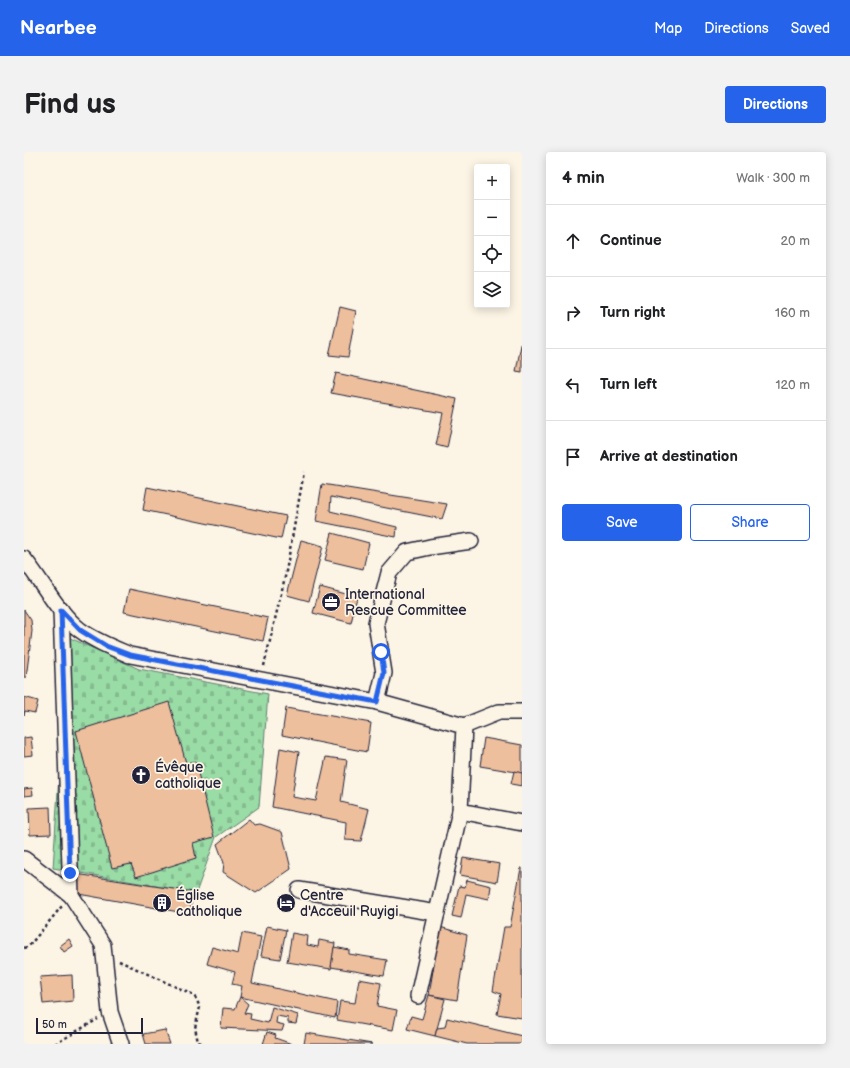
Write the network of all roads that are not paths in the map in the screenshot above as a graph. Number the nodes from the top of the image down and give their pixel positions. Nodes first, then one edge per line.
1 (471, 541) dead end
2 (24, 559) edge
3 (61, 610) junction
4 (377, 702) junction
5 (522, 712) edge
6 (464, 726) junction
7 (460, 811) junction
8 (522, 823) edge
9 (24, 859) edge
10 (298, 890) dead end
11 (71, 896) junction
12 (437, 913) junction
13 (418, 996) dead end
14 (121, 1044) edge

1 - 4 street
2 - 3 street
3 - 4 street
3 - 11 street
4 - 6 street
5 - 6 street
6 - 7 street
7 - 8 street
7 - 12 street
9 - 11 street
10 - 12 street
11 - 14 street
12 - 13 street

